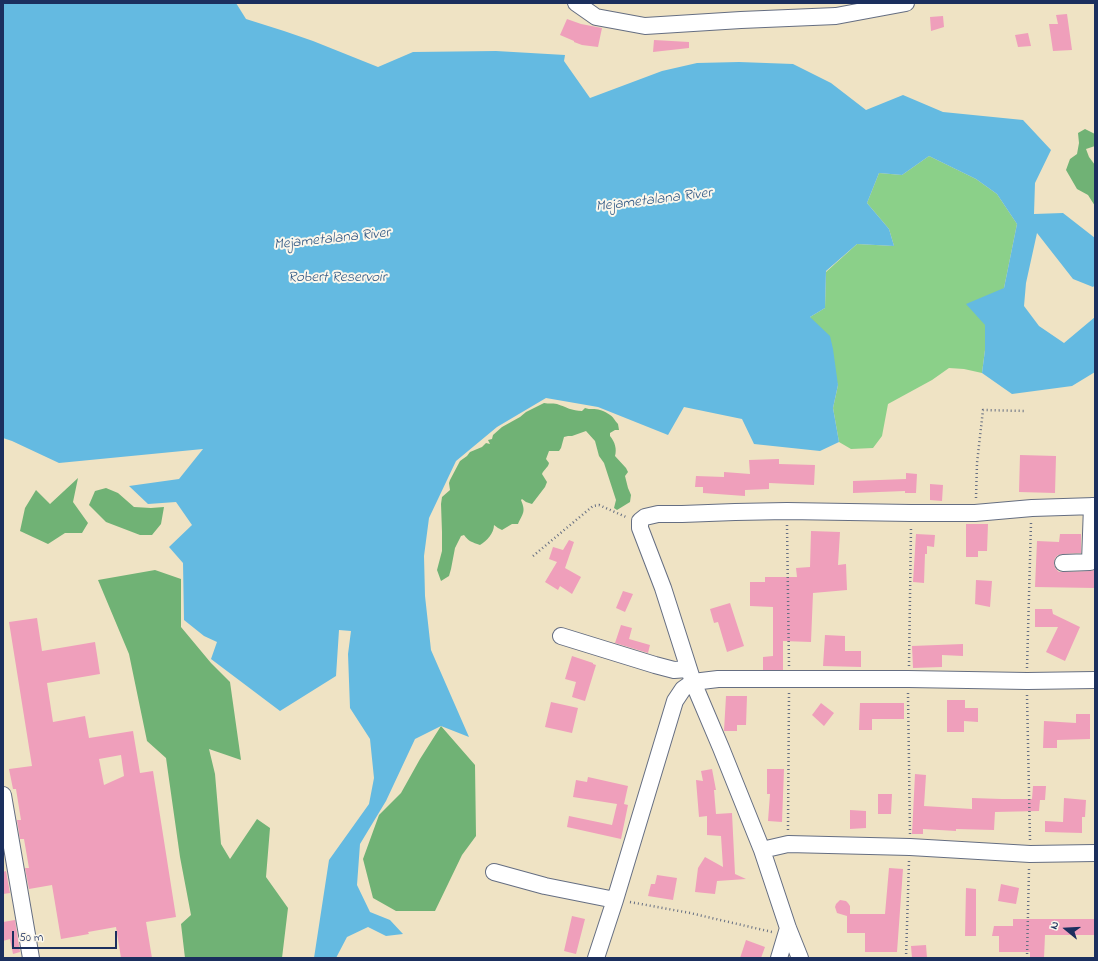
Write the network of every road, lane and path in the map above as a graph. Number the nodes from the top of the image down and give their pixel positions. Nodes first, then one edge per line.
1 (576, 3) edge
2 (906, 3) edge
3 (1025, 411) dead end
4 (1093, 506) edge
5 (1032, 508) junction
6 (911, 513) junction
7 (975, 513) junction
8 (640, 521) junction
9 (534, 556) dead end
10 (1063, 563) dead end
11 (561, 636) dead end
12 (691, 676) junction
13 (908, 679) junction
14 (1095, 680) edge
15 (1027, 681) junction
16 (3, 795) edge
17 (910, 846) junction
18 (762, 850) junction
19 (1095, 853) edge
20 (1030, 854) junction
21 (494, 872) dead end
22 (616, 900) junction
23 (787, 931) junction
24 (31, 958) edge
25 (596, 958) edge
26 (779, 958) edge
27 (800, 958) edge
28 (906, 958) edge
29 (1027, 958) edge

1 - 2 street
3 - 7 path
4 - 5 street
4 - 10 street
5 - 7 street
5 - 15 path
6 - 7 street
6 - 8 street
6 - 13 path
8 - 9 path
8 - 12 street
11 - 12 street
12 - 13 street
12 - 18 street
12 - 22 street
13 - 15 street
13 - 17 path
14 - 15 street
15 - 20 path
16 - 24 street
17 - 18 street
17 - 20 street
17 - 28 path
18 - 23 street
19 - 20 street
20 - 29 path
21 - 22 street
22 - 23 path
22 - 25 street
23 - 26 street
23 - 27 street

